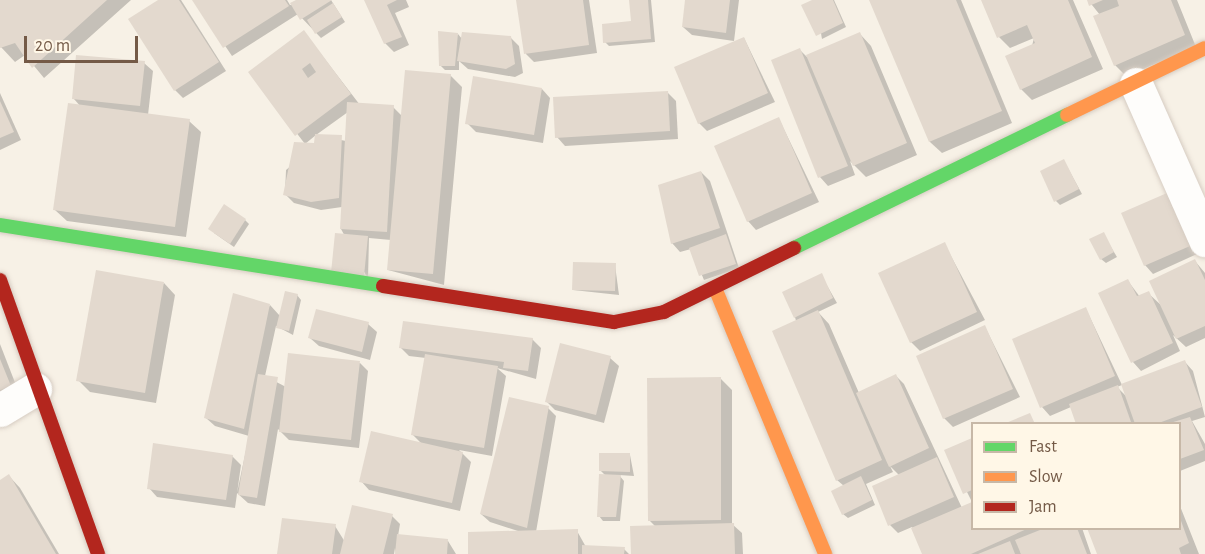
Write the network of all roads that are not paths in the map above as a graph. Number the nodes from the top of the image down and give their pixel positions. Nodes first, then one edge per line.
1 (1205, 48) edge
2 (1136, 84) junction
3 (0, 225) edge
4 (1205, 240) edge
5 (0, 280) edge
6 (715, 288) junction
7 (35, 389) junction
8 (0, 410) edge
9 (98, 554) edge
10 (825, 554) edge

1 - 2 street
2 - 4 street
2 - 6 street
3 - 6 street
5 - 7 street
6 - 10 street
7 - 8 street
7 - 9 street

